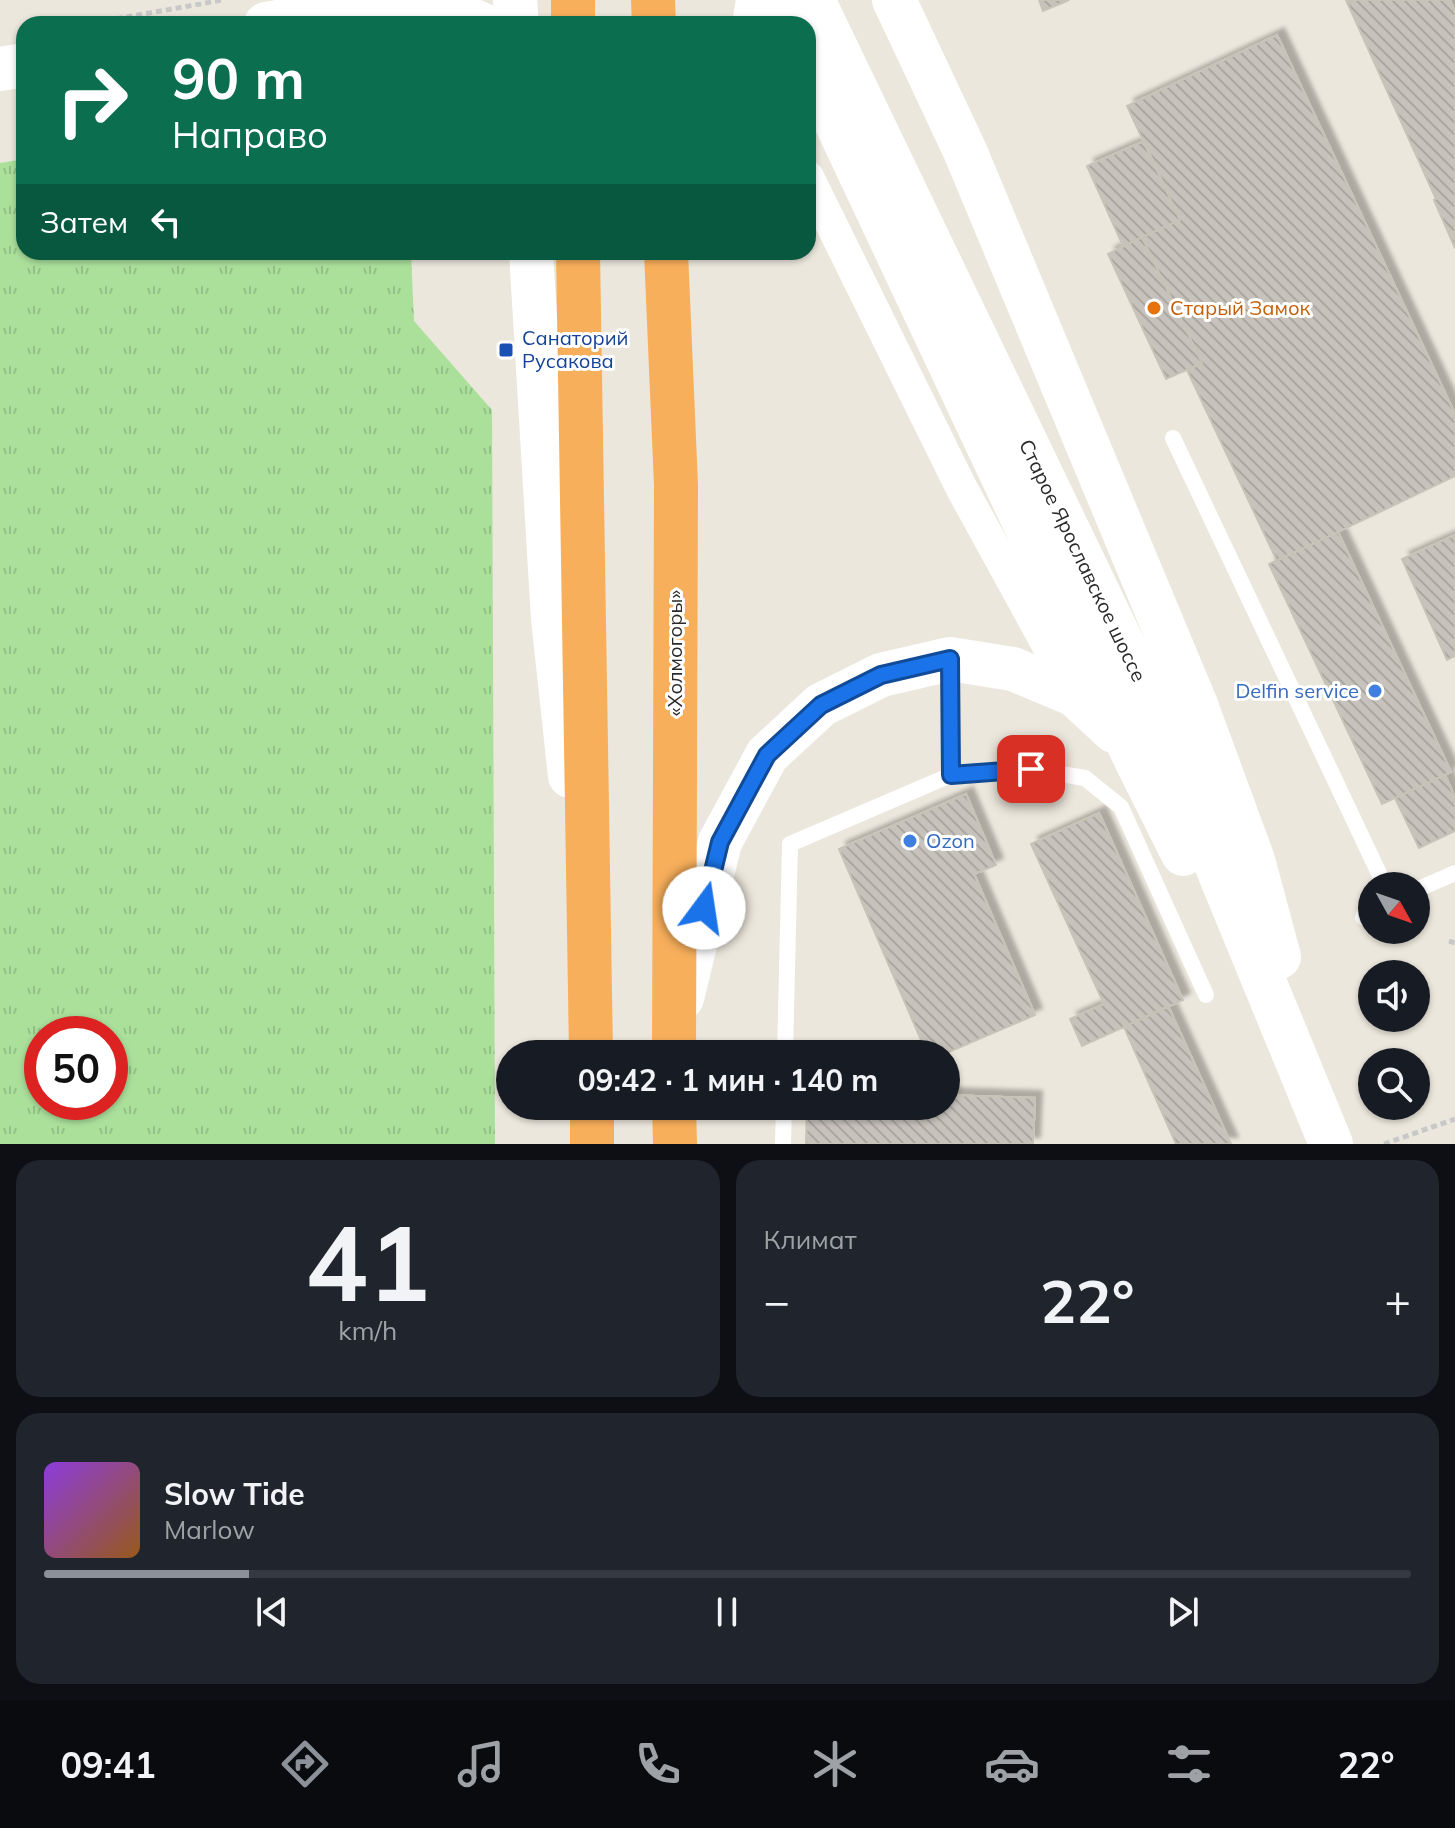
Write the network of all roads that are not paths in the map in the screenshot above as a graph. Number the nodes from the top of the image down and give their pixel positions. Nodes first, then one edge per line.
1 (894, 0) edge
2 (397, 2) edge
3 (314, 16) edge
4 (462, 16) edge
5 (816, 21) edge
6 (823, 69) edge
7 (816, 193) edge
8 (531, 260) edge
9 (578, 260) edge
10 (666, 260) edge
11 (1173, 438) dead end
12 (950, 659) junction
13 (1075, 695) junction
14 (1137, 762) junction
15 (951, 775) junction
16 (1378, 872) edge
17 (1455, 873) edge
18 (1430, 884) edge
19 (591, 964) junction
20 (1206, 995) dead end
21 (591, 1040) edge
22 (674, 1040) edge
23 (675, 1040) edge
24 (785, 1040) edge
25 (592, 1120) edge
26 (674, 1120) edge
27 (784, 1120) edge
28 (1329, 1139) edge
29 (592, 1144) edge
30 (675, 1144) edge
31 (783, 1144) edge

1 - 28 main road
2 - 3 main road
2 - 4 main road
5 - 6 main road, Старое Ярославское шоссе
6 - 14 main road, Старое Ярославское шоссе
6 - 28 main road, Старое Ярославское шоссе
7 - 13 street
8 - 19 main road
9 - 19 highway
10 - 22 highway, «Холмогоры»
11 - 16 lane
12 - 13 main road
12 - 15 lane
12 - 23 main road
13 - 14 main road
14 - 28 main road, Старое Ярославское шоссе
15 - 20 lane
15 - 24 lane
17 - 18 lane
19 - 21 highway
25 - 29 highway
26 - 30 highway
27 - 31 lane

